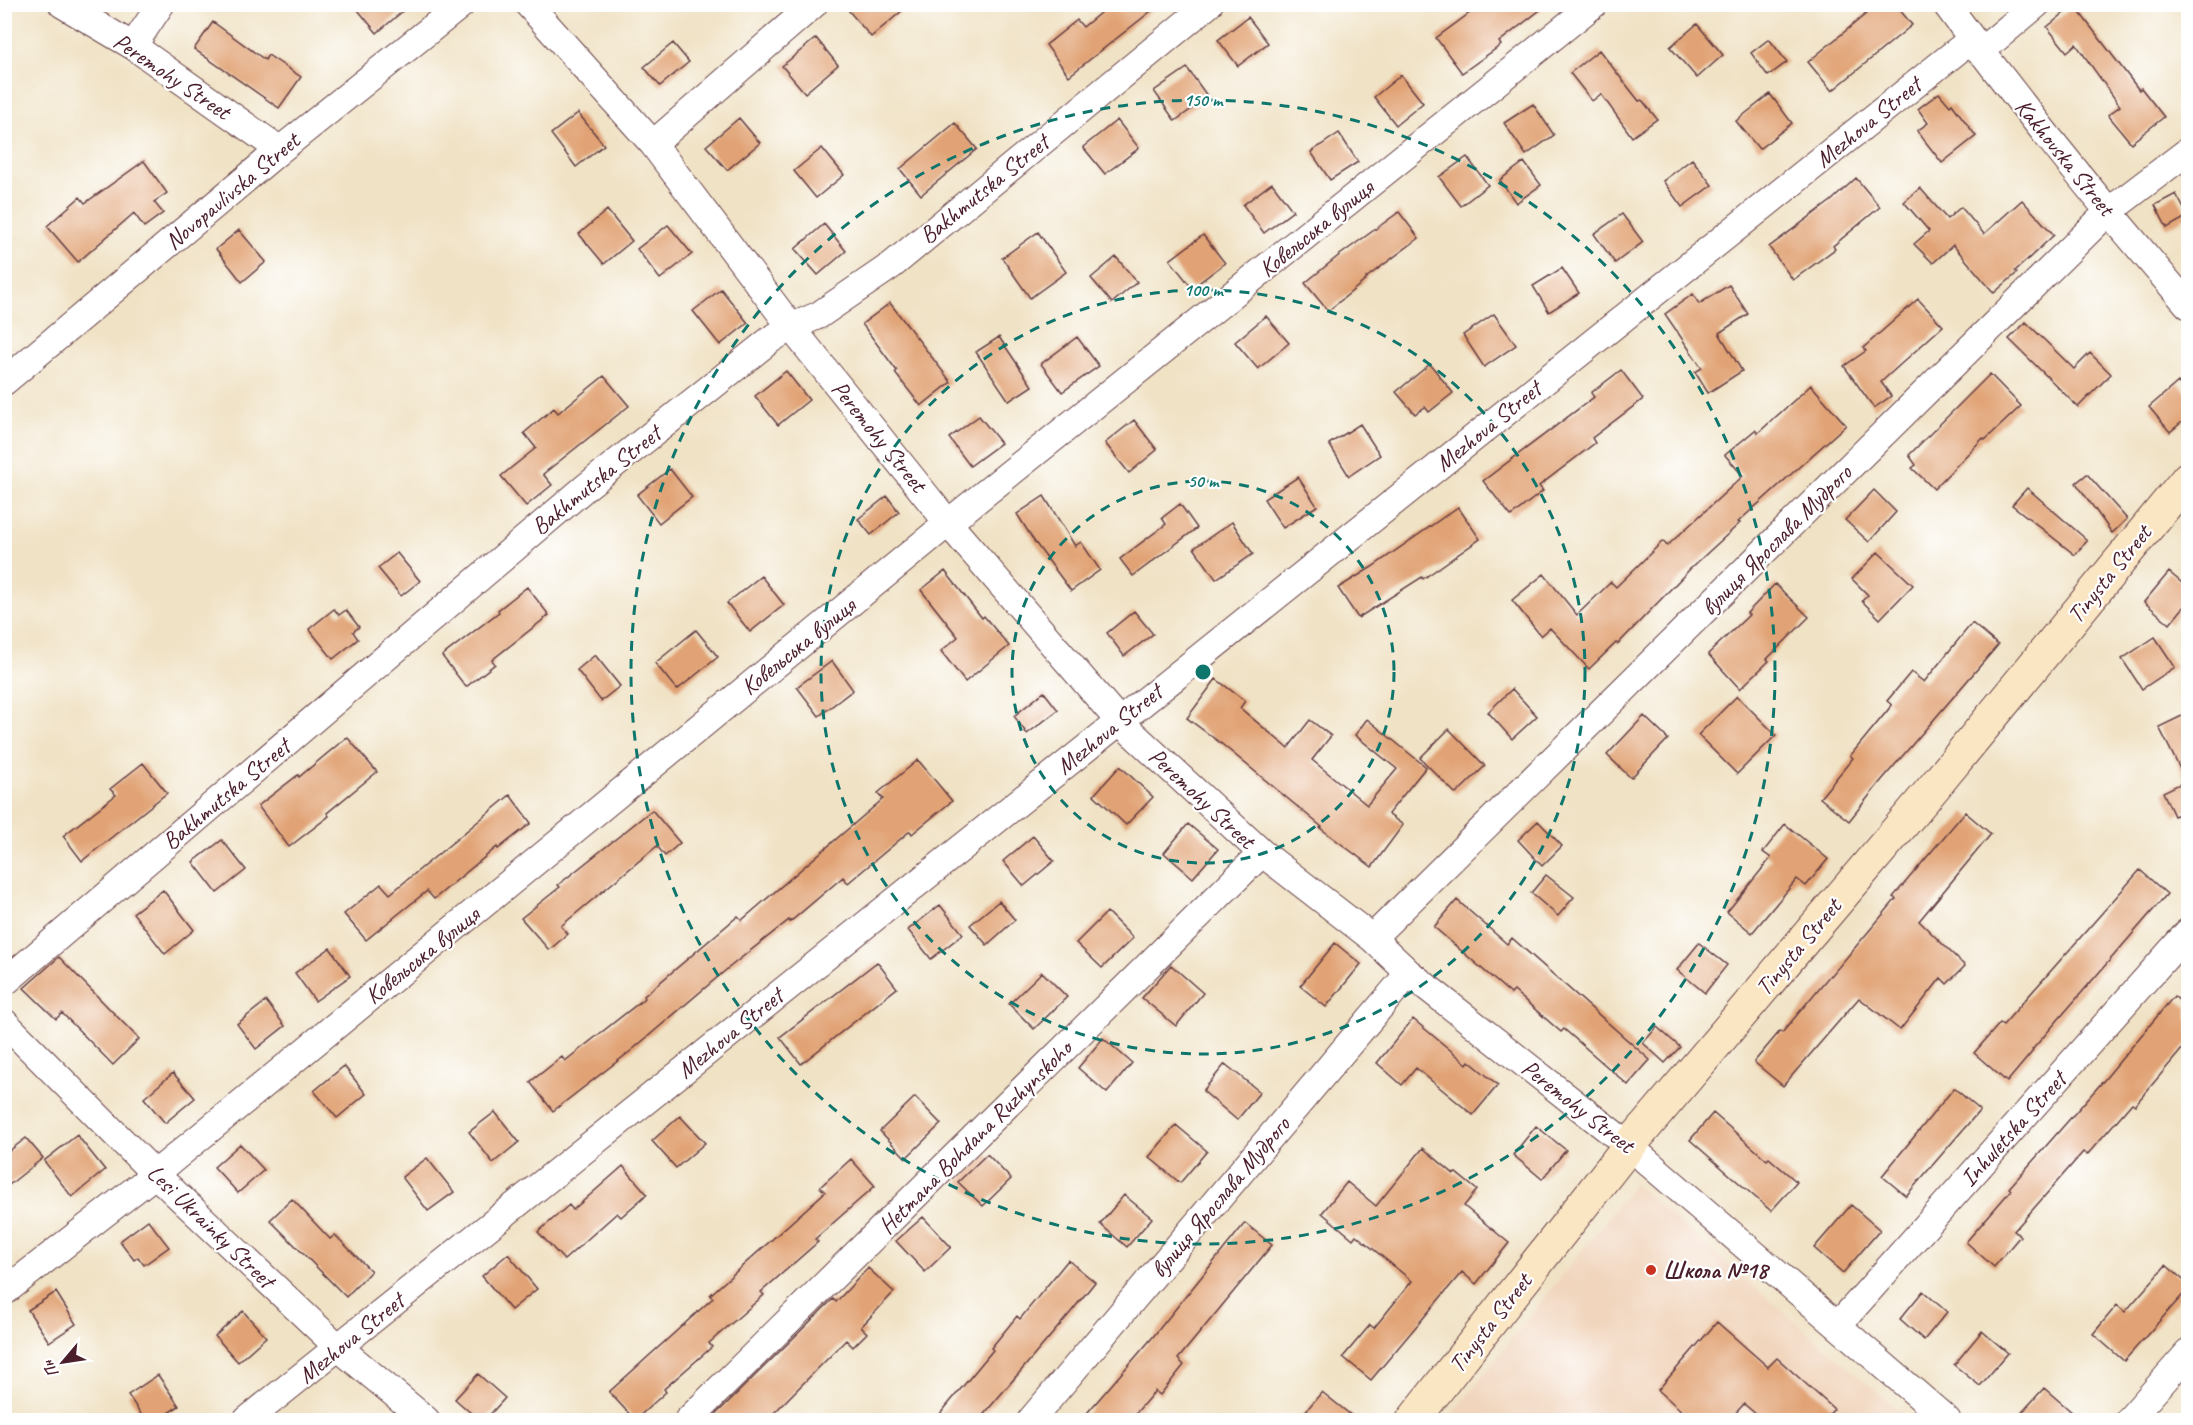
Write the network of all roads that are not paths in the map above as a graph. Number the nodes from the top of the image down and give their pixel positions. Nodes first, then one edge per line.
1 (62, 4) edge
2 (161, 4) edge
3 (462, 4) edge
4 (528, 4) edge
5 (814, 4) edge
6 (1209, 4) edge
7 (1594, 4) edge
8 (1946, 4) edge
9 (2037, 4) edge
10 (133, 46) junction
11 (1976, 46) junction
12 (653, 144) junction
13 (280, 150) junction
14 (2188, 151) edge
15 (2108, 212) junction
16 (2188, 305) edge
17 (791, 327) junction
18 (4, 382) edge
19 (2188, 478) edge
20 (948, 523) junction
21 (1119, 721) junction
22 (1262, 853) junction
23 (2188, 932) edge
24 (1372, 938) junction
25 (1410, 973) junction
26 (4, 983) edge
27 (4, 1022) edge
28 (1629, 1146) junction
29 (155, 1174) junction
30 (4, 1292) edge
31 (1838, 1325) junction
32 (338, 1347) junction
33 (2188, 1353) edge
34 (247, 1420) edge
35 (426, 1420) edge
36 (688, 1420) edge
37 (1031, 1420) edge
38 (1413, 1420) edge
39 (1947, 1420) edge
40 (2129, 1420) edge

1 - 10 street, Peremohy Street
2 - 10 street
3 - 13 street, Novopavlivska Street
4 - 12 street, Peremohy Street
5 - 12 street
6 - 17 street, Bakhmutska Street
7 - 20 street, Ковельська вулиця
8 - 11 street, Kakhovska Street
9 - 11 street, Mezhova Street
10 - 13 street, Peremohy Street
11 - 15 street, Kakhovska Street
11 - 21 street, Mezhova Street
12 - 17 street, Peremohy Street
13 - 18 street, Novopavlivska Street
14 - 15 street, вулиця Ярослава Мудрого
15 - 16 street, Kakhovska Street
15 - 24 street, вулиця Ярослава Мудрого
17 - 20 street, Peremohy Street
17 - 26 street, Bakhmutska Street
19 - 28 street, Tinysta Street
20 - 21 street, Peremohy Street
20 - 29 street, Ковельська вулиця
21 - 22 street, Peremohy Street
21 - 32 street, Mezhova Street
22 - 24 street, Peremohy Street
22 - 36 street, Hetmana Bohdana Ruzhynskoho
23 - 31 street, Inhuletska Street
24 - 25 street, Peremohy Street
25 - 28 street, Peremohy Street
25 - 37 street, вулиця Ярослава Мудрого
27 - 29 street, Lesi Ukrainky Street
28 - 31 street, Peremohy Street
28 - 38 street, Tinysta Street
29 - 30 street, Ковельська вулиця
29 - 32 street, Lesi Ukrainky Street
31 - 39 street, Peremohy Street
32 - 34 street, Mezhova Street
32 - 35 street, Lesi Ukrainky Street
33 - 40 street

